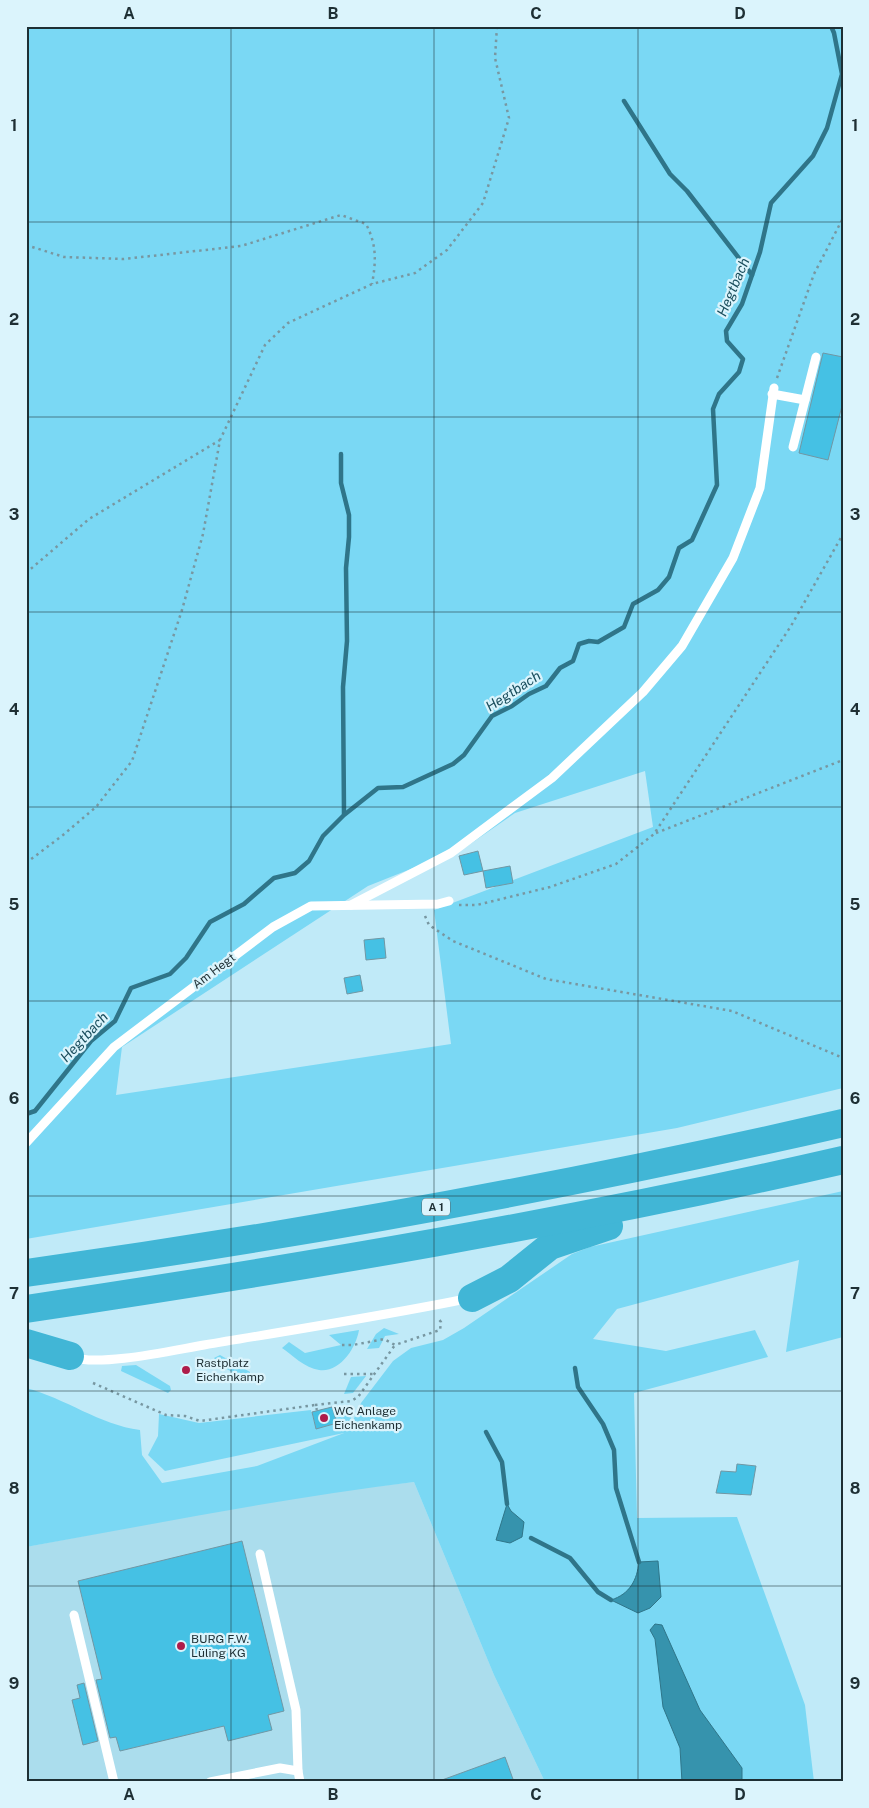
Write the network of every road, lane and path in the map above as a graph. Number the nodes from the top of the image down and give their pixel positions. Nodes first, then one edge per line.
1 (497, 26) edge
2 (843, 218) edge
3 (26, 245) edge
4 (372, 284) junction
5 (816, 357) dead end
6 (773, 391) junction
7 (805, 400) junction
8 (220, 440) junction
9 (793, 447) dead end
10 (843, 534) edge
11 (26, 572) edge
12 (843, 760) edge
13 (654, 834) junction
14 (26, 863) edge
15 (449, 901) dead end
16 (418, 904) junction
17 (351, 905) junction
18 (477, 906) dead end
19 (843, 1058) edge
20 (843, 1123) edge
21 (26, 1143) edge
22 (843, 1160) edge
23 (703, 1192) junction
24 (26, 1274) edge
25 (472, 1298) joint
26 (428, 1307) junction
27 (26, 1309) edge
28 (26, 1343) edge
29 (342, 1345) dead end
30 (395, 1345) junction
31 (70, 1356) joint
32 (344, 1374) dead end
33 (373, 1374) junction
34 (92, 1383) dead end
35 (315, 1405) junction
36 (317, 1410) dead end
37 (260, 1554) dead end
38 (74, 1615) dead end
39 (298, 1771) junction
40 (114, 1782) edge
41 (210, 1782) edge
42 (300, 1782) edge

1 - 4 path
2 - 6 path
3 - 4 path
4 - 8 path
5 - 7 lane
6 - 7 lane
6 - 17 lane
7 - 9 lane
8 - 11 path
8 - 14 path
10 - 13 path
12 - 13 path
13 - 18 path
15 - 16 lane, Am Hegt
16 - 17 lane, Am Hegt
16 - 19 path
17 - 21 lane, Am Hegt
20 - 24 highway, A 1
22 - 23 highway
23 - 25 highway
23 - 27 highway
25 - 26 lane
26 - 30 path
26 - 31 lane
28 - 31 highway
29 - 30 path
30 - 33 path
32 - 33 path
33 - 35 path
34 - 35 path
35 - 36 path
37 - 39 lane
38 - 40 lane
39 - 41 lane
39 - 42 lane

